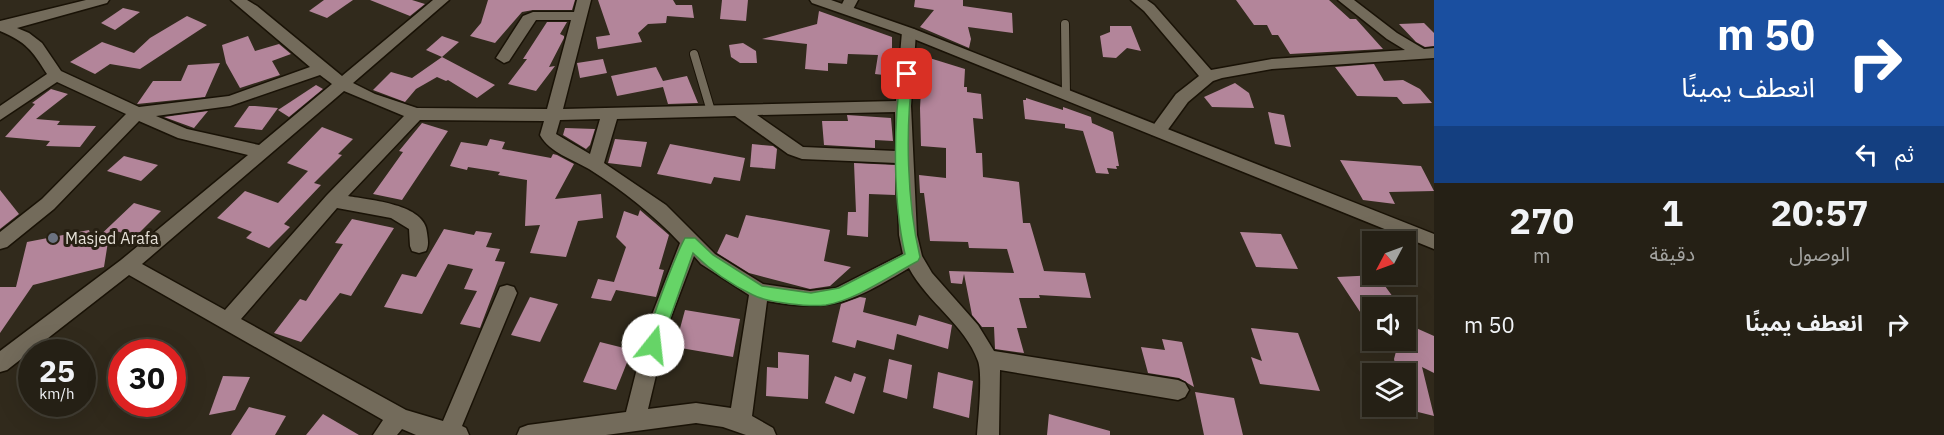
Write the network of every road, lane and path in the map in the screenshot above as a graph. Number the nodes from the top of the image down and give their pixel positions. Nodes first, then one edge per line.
1 (102, 0) edge
2 (238, 0) edge
3 (442, 0) edge
4 (584, 0) edge
5 (817, 0) edge
6 (1138, 0) edge
7 (1345, 0) edge
8 (848, 5) edge
9 (579, 16) junction
10 (1065, 24) dead end
11 (1, 26) edge
12 (909, 32) junction
13 (694, 54) dead end
14 (1430, 56) edge
15 (504, 58) dead end
16 (322, 68) junction
17 (56, 75) junction
18 (1208, 77) junction
19 (344, 85) junction
20 (1066, 95) junction
21 (903, 106) junction
22 (738, 110) junction
23 (711, 111) junction
24 (137, 113) junction
25 (0, 114) edge
26 (416, 114) junction
27 (609, 114) junction
28 (552, 115) junction
29 (1158, 131) junction
30 (263, 152) junction
31 (904, 157) junction
32 (595, 165) junction
33 (333, 200) junction
34 (0, 242) edge
35 (690, 242) junction
36 (1434, 242) edge
37 (419, 246) dead end
38 (913, 257) junction
39 (128, 264) junction
40 (759, 291) junction
41 (507, 293) dead end
42 (227, 321) junction
43 (988, 359) junction
44 (0, 363) edge
45 (1178, 390) dead end
46 (398, 417) junction
47 (740, 421) junction
48 (634, 422) junction
49 (453, 434) edge
50 (384, 435) edge
51 (528, 435) edge
52 (765, 435) edge
53 (988, 435) edge

1 - 11 street
2 - 16 street
3 - 19 street
4 - 9 street
5 - 8 street
6 - 18 street
7 - 14 street
8 - 12 street
9 - 15 street
9 - 28 street
10 - 20 lane
11 - 17 street
12 - 20 street
12 - 21 street
13 - 23 lane
14 - 18 street
16 - 19 street
16 - 24 street
17 - 24 street
17 - 25 street
18 - 29 street
19 - 26 street
19 - 30 street
20 - 29 street
21 - 22 street
21 - 31 street
22 - 23 street
22 - 31 street
23 - 27 street
24 - 30 street
24 - 34 street
26 - 28 street
26 - 33 street
27 - 28 street
27 - 32 street
28 - 32 street
29 - 36 street
30 - 39 street
31 - 38 street
32 - 35 street
33 - 37 street
33 - 42 street
35 - 40 street
35 - 48 street
38 - 40 street
38 - 43 street
39 - 42 street
39 - 44 street
40 - 47 street
41 - 49 street
42 - 46 street
43 - 45 street
43 - 53 street
46 - 49 street
46 - 50 street
47 - 48 street
47 - 52 street
48 - 51 street

